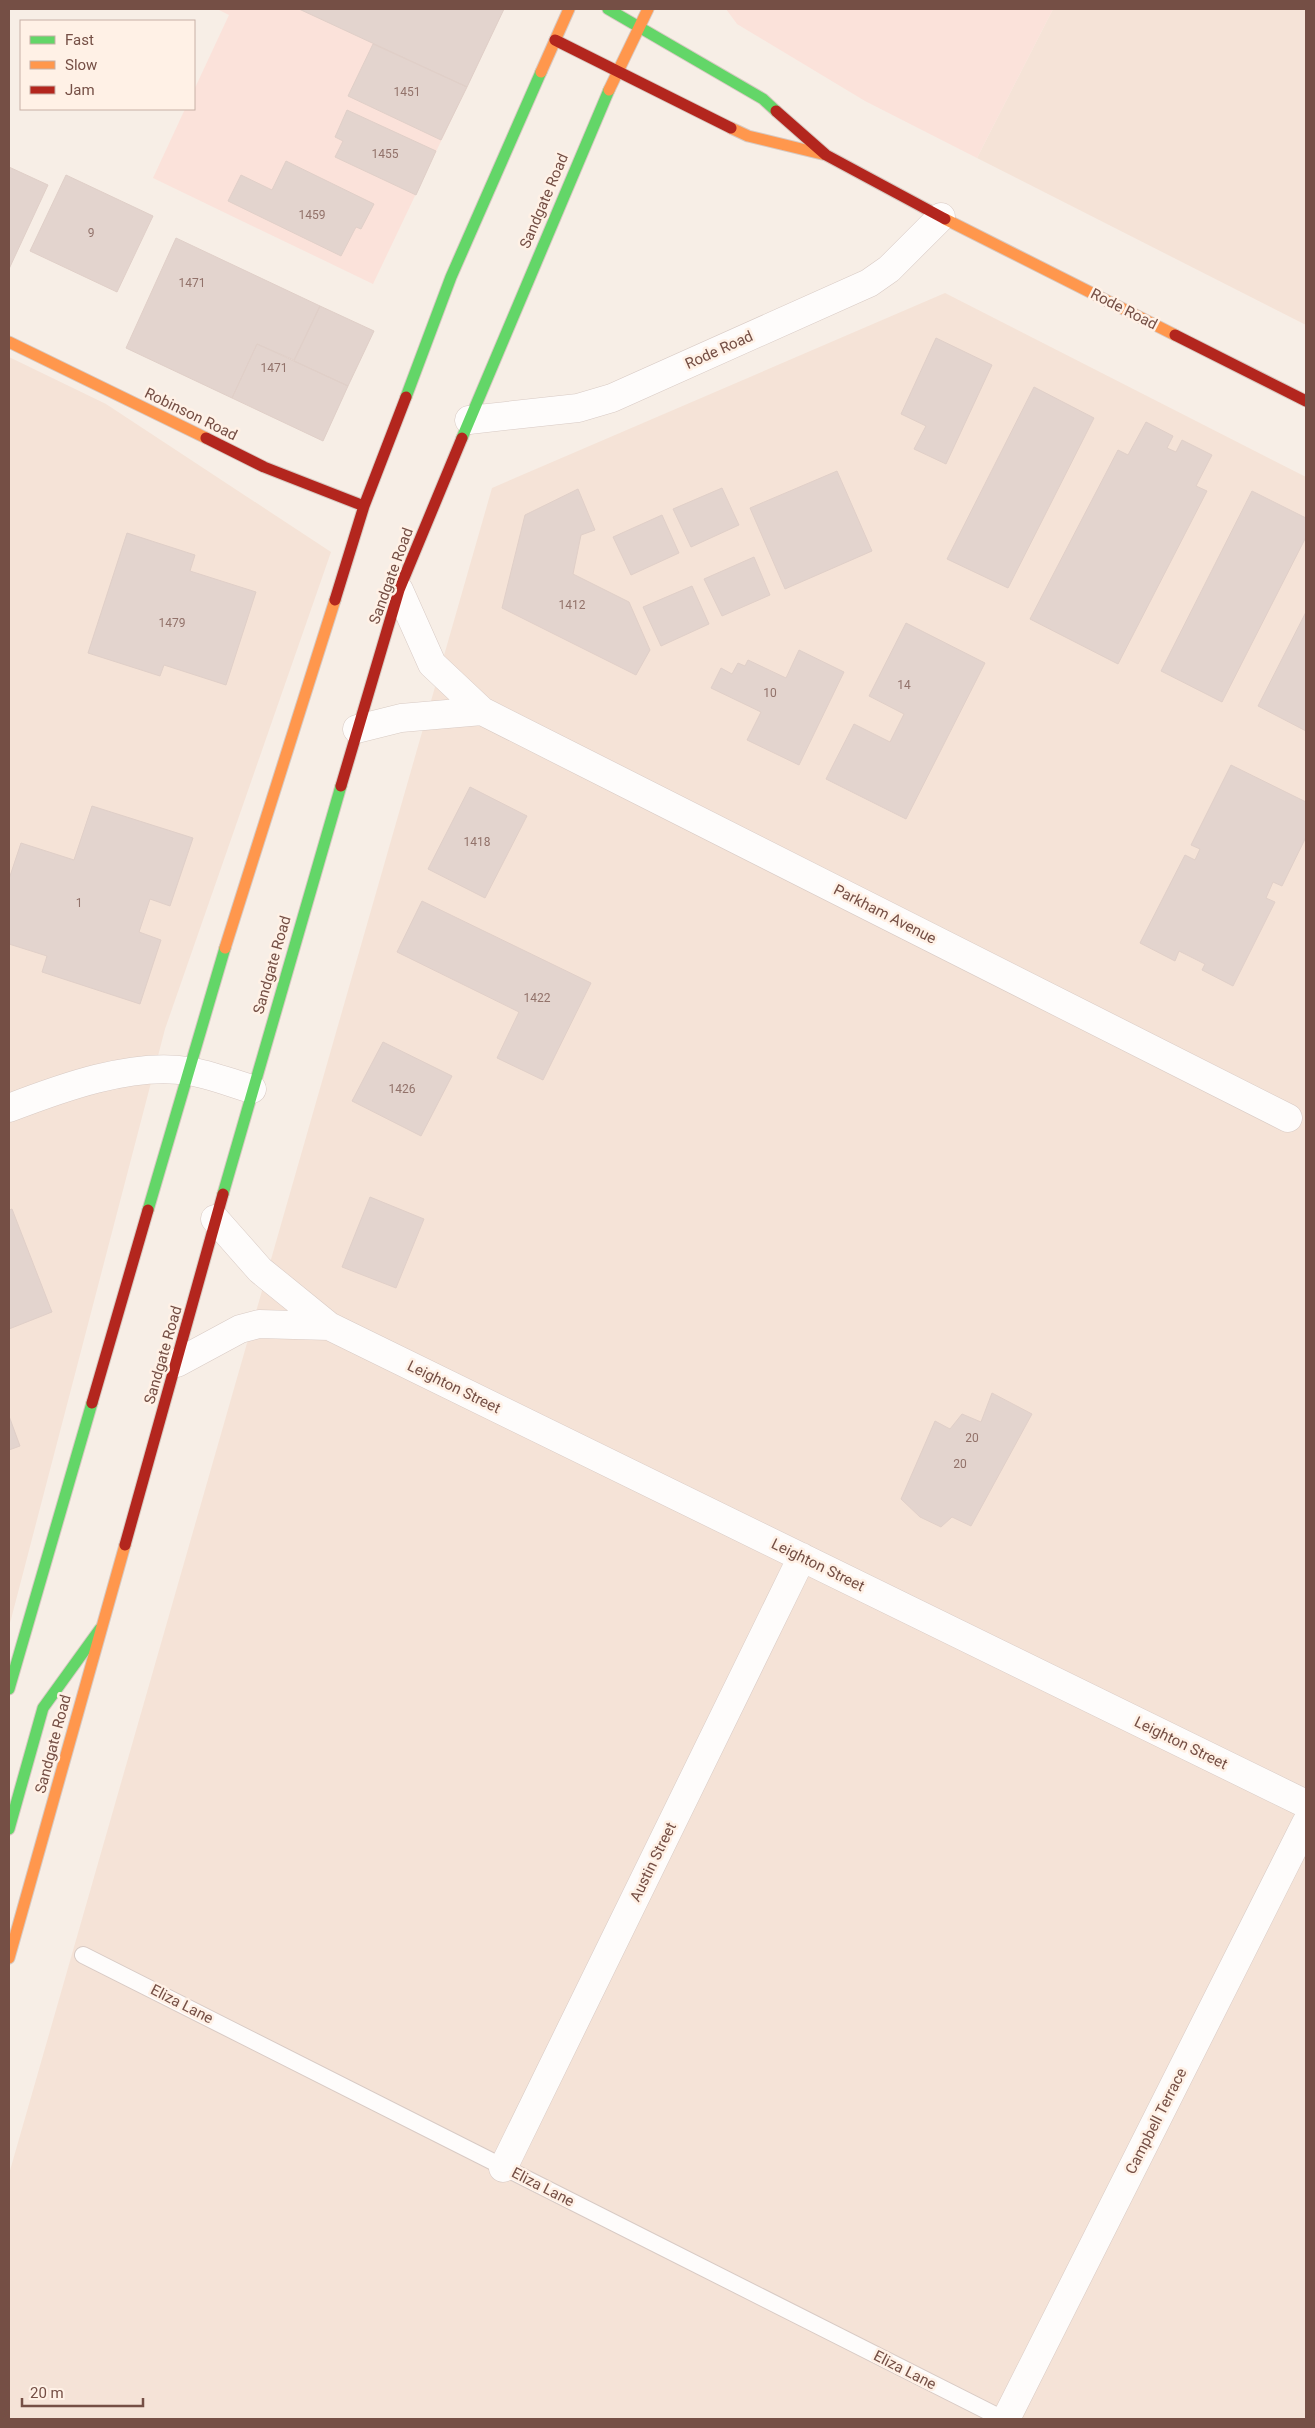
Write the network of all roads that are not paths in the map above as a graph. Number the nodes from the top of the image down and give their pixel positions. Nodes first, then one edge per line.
1 (569, 9) edge
2 (608, 9) edge
3 (648, 9) edge
4 (640, 27) junction
5 (555, 40) junction
6 (618, 72) junction
7 (826, 155) junction
8 (941, 217) junction
9 (9, 342) edge
10 (1306, 401) edge
11 (469, 420) junction
12 (364, 506) junction
13 (399, 590) junction
14 (482, 711) junction
15 (357, 729) junction
16 (188, 1071) junction
17 (252, 1089) junction
18 (9, 1108) edge
19 (1288, 1118) dead end
20 (215, 1220) junction
21 (329, 1326) junction
22 (177, 1363) junction
23 (802, 1557) junction
24 (101, 1628) junction
25 (9, 1689) edge
26 (1306, 1804) edge
27 (1306, 1822) edge
28 (9, 1829) edge
29 (83, 1954) dead end
30 (9, 1958) edge
31 (503, 2168) junction
32 (1004, 2419) edge

1 - 5 main road
2 - 4 main road, Rode Road
3 - 4 main road, Sandgate Road
4 - 6 main road, Sandgate Road
4 - 7 main road, Rode Road
5 - 6 main road, Rode Road
5 - 12 main road
6 - 7 main road, Rode Road
6 - 11 main road, Sandgate Road
7 - 8 main road, Rode Road
8 - 10 main road, Rode Road
8 - 11 street, Rode Road
9 - 12 main road, Robinson Road
11 - 13 main road, Sandgate Road
12 - 16 main road
13 - 14 street, Parkham Avenue
13 - 15 main road, Sandgate Road
14 - 15 street
14 - 19 street, Parkham Avenue
15 - 17 main road, Sandgate Road
16 - 17 street
16 - 18 street
16 - 25 main road
17 - 20 main road, Sandgate Road
20 - 21 street, Leighton Street
20 - 22 main road, Sandgate Road
21 - 22 street, Leighton Street
21 - 23 street, Leighton Street
22 - 24 main road, Sandgate Road
23 - 26 street, Leighton Street
23 - 31 street, Austin Street
24 - 28 main road
24 - 30 main road, Sandgate Road
27 - 32 street, Campbell Terrace
29 - 31 lane, Eliza Lane
31 - 32 lane, Eliza Lane

